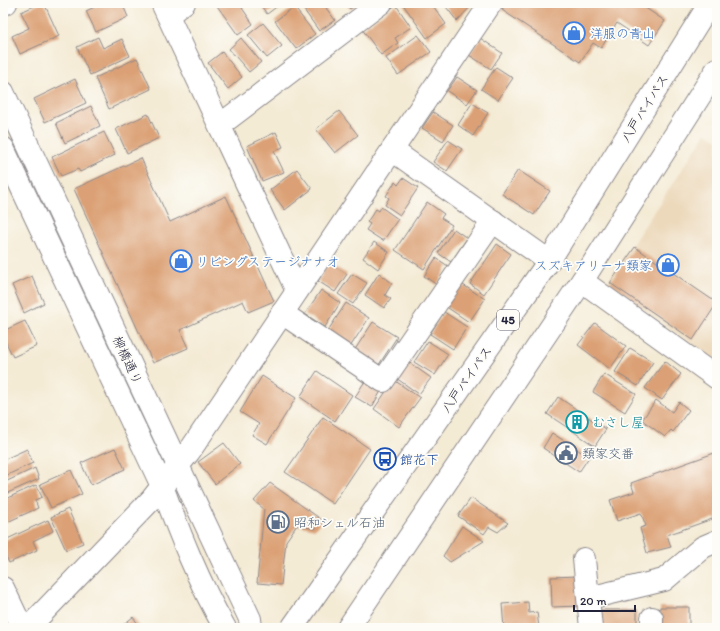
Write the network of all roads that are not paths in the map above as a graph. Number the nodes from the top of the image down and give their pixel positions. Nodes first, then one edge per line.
1 (6, 3) edge
2 (381, 3) edge
3 (491, 3) edge
4 (710, 3) edge
5 (3, 4) edge
6 (172, 7) edge
7 (717, 70) edge
8 (3, 92) edge
9 (220, 125) junction
10 (3, 148) edge
11 (392, 150) junction
12 (493, 221) junction
13 (549, 261) junction
14 (582, 281) junction
15 (296, 291) junction
16 (282, 313) junction
17 (717, 378) edge
18 (178, 466) junction
19 (162, 486) junction
20 (717, 541) edge
21 (584, 558) dead end
22 (3, 588) edge
23 (589, 598) junction
24 (22, 628) edge
25 (28, 628) edge
26 (225, 628) edge
27 (251, 628) edge
28 (292, 628) edge
29 (348, 628) edge
30 (591, 628) edge

1 - 5 main road
2 - 9 main road
3 - 11 main road
4 - 13 main road, 八戸バイパス / 45
6 - 9 main road
7 - 14 main road
8 - 18 main road, 柳橋通り
9 - 15 main road
10 - 19 main road, 柳橋通り
11 - 12 main road
11 - 15 main road
12 - 13 main road
12 - 16 main road
13 - 28 main road, 八戸バイパス / 45
14 - 17 main road
14 - 29 main road
15 - 16 main road
16 - 18 main road
18 - 19 main road
18 - 27 main road, 柳橋通り
19 - 25 main road
19 - 26 main road, 柳橋通り
20 - 23 main road
21 - 23 main road
22 - 24 main road
23 - 30 main road

